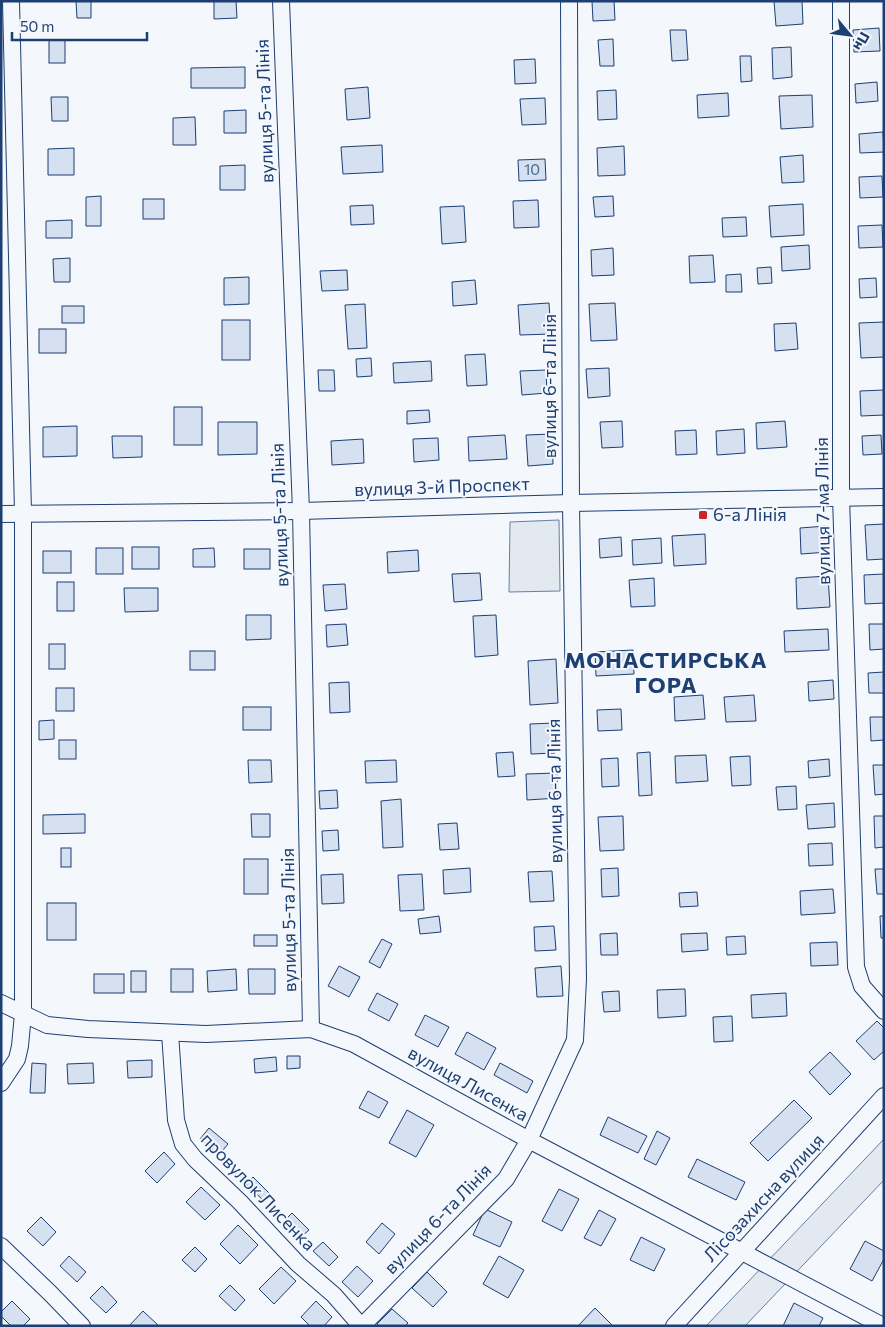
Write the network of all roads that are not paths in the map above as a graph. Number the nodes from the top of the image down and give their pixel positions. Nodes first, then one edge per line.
1 (12, 1) edge
2 (281, 1) edge
3 (569, 1) edge
4 (841, 1) edge
5 (884, 496) edge
6 (841, 497) junction
7 (571, 503) junction
8 (301, 511) junction
9 (23, 513) junction
10 (1, 514) edge
11 (1, 1003) edge
12 (884, 1011) edge
13 (23, 1014) junction
14 (311, 1029) junction
15 (170, 1033) junction
16 (1, 1083) edge
17 (884, 1096) edge
18 (529, 1140) junction
19 (1, 1246) edge
20 (741, 1252) junction
21 (82, 1326) edge
22 (362, 1326) edge
23 (674, 1326) edge
24 (883, 1326) edge

1 - 9 street
2 - 8 street, вулиця 5-та Лінія
3 - 7 street, вулиця 6-та Лінія
4 - 6 street, вулиця 7-ма Лінія
5 - 6 street, вулиця 3-й Проспект
6 - 7 street, вулиця 3-й Проспект
6 - 12 street, вулиця 7-ма Лінія
7 - 8 street, вулиця 3-й Проспект
7 - 18 street, вулиця 6-та Лінія
8 - 9 street, вулиця 3-й Проспект
8 - 14 street, вулиця 5-та Лінія
9 - 10 street, вулиця 3-й Проспект
9 - 13 street
11 - 13 street, вулиця Лисенка
13 - 15 street, вулиця Лисенка
13 - 16 street
14 - 15 street, вулиця Лисенка
14 - 18 street, вулиця Лисенка
15 - 22 street, провулок Лисенка
17 - 20 street, Лісозахисна вулиця
18 - 20 street, вулиця Лисенка
18 - 22 street, вулиця 6-та Лінія
19 - 21 street
20 - 23 street, Лісозахисна вулиця
20 - 24 street, вулиця Лисенка

